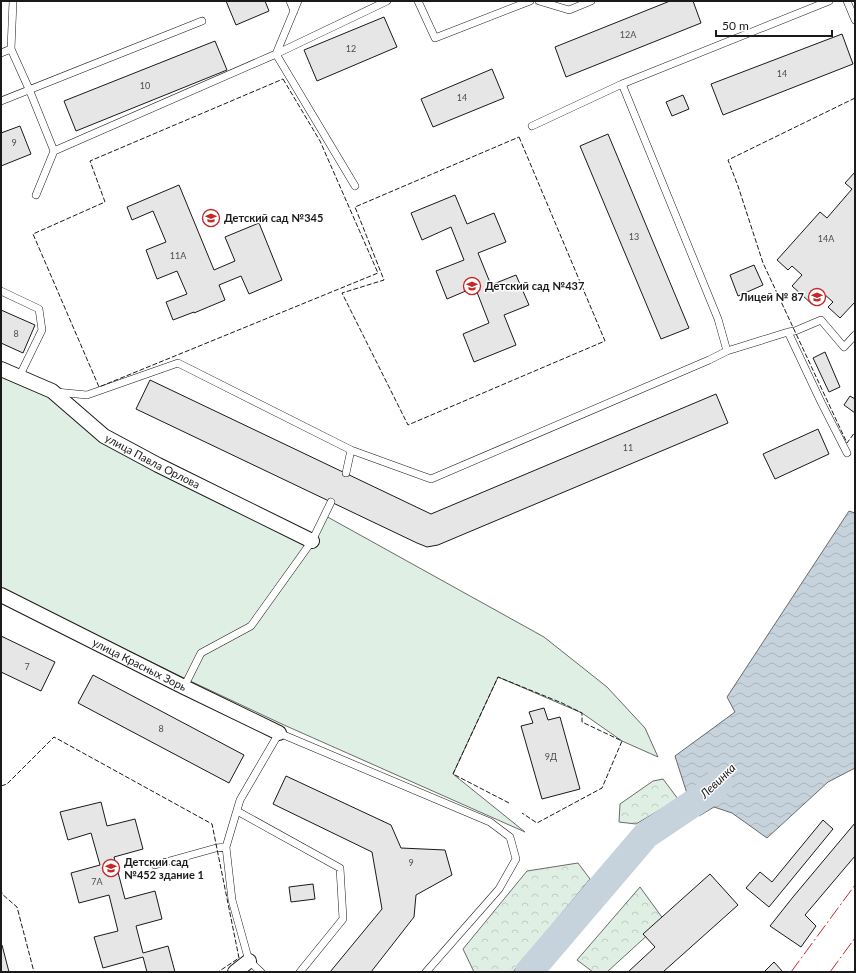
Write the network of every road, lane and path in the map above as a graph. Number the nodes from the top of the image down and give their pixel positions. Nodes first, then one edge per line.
1 (13, 1) edge
2 (290, 1) edge
3 (298, 1) edge
4 (387, 1) edge
5 (418, 1) edge
6 (530, 1) edge
7 (539, 1) edge
8 (591, 1) edge
9 (829, 1) edge
10 (847, 1) edge
11 (294, 11) junction
12 (855, 20) edge
13 (202, 21) dead end
14 (11, 49) junction
15 (1, 53) edge
16 (276, 54) junction
17 (622, 84) junction
18 (29, 89) junction
19 (1, 101) edge
20 (532, 126) dead end
21 (54, 151) junction
22 (355, 186) dead end
23 (36, 195) dead end
24 (1, 291) edge
25 (788, 332) junction
26 (855, 335) edge
27 (727, 351) junction
28 (1, 369) edge
29 (20, 377) junction
30 (52, 391) junction
31 (351, 450) junction
32 (847, 453) dead end
33 (346, 473) dead end
34 (331, 502) dead end
35 (312, 541) junction
36 (1, 595) edge
37 (184, 687) junction
38 (279, 733) junction
39 (237, 811) junction
40 (226, 847) junction
41 (155, 865) dead end
42 (249, 961) junction
43 (235, 972) edge
44 (261, 972) edge
45 (300, 972) edge
46 (426, 972) edge

1 - 14 lane
2 - 11 lane
3 - 11 lane
4 - 16 lane
5 - 6 lane
7 - 8 lane
9 - 17 lane
10 - 12 lane
11 - 16 lane
13 - 18 lane
14 - 15 lane
14 - 18 lane
16 - 21 lane
16 - 22 lane
17 - 20 lane
17 - 27 lane
18 - 19 lane
18 - 21 lane
21 - 23 lane
24 - 29 lane
25 - 26 lane
25 - 27 lane
25 - 32 lane
27 - 31 lane
28 - 29 street, улица Павла Орлова
29 - 30 street, улица Павла Орлова
30 - 31 lane
30 - 35 street, улица Павла Орлова
31 - 33 lane
34 - 35 lane
35 - 37 lane
36 - 37 street, улица Красных Зорь
37 - 38 street, улица Красных Зорь
38 - 39 lane
38 - 46 lane
39 - 40 lane
39 - 45 lane
40 - 41 lane
40 - 42 lane
42 - 43 street
42 - 44 lane

